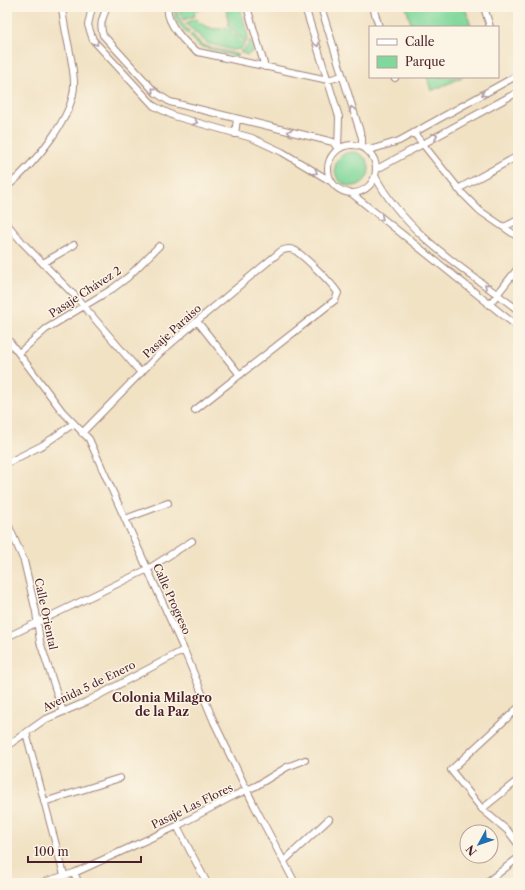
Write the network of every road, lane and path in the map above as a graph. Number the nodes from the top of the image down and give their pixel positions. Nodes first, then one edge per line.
1 (62, 7) edge
2 (92, 7) edge
3 (107, 7) edge
4 (168, 7) edge
5 (247, 7) edge
6 (305, 7) edge
7 (321, 7) edge
8 (373, 7) edge
9 (484, 7) edge
10 (379, 26) edge
11 (490, 26) edge
12 (130, 65) junction
13 (265, 68) junction
14 (122, 73) junction
15 (518, 75) edge
16 (342, 76) junction
17 (328, 80) junction
18 (518, 92) edge
19 (237, 119) junction
20 (414, 133) junction
21 (235, 134) junction
22 (421, 144) junction
23 (362, 147) junction
24 (338, 149) junction
25 (518, 156) edge
26 (377, 169) junction
27 (376, 176) junction
28 (332, 182) junction
29 (7, 187) edge
30 (458, 189) junction
31 (351, 194) junction
32 (518, 220) edge
33 (7, 224) edge
34 (504, 227) junction
35 (518, 237) edge
36 (74, 245) dead end
37 (159, 246) dead end
38 (43, 263) junction
39 (518, 268) edge
40 (498, 294) junction
41 (490, 305) junction
42 (84, 306) junction
43 (518, 310) edge
44 (197, 320) junction
45 (518, 327) edge
46 (7, 338) edge
47 (19, 353) junction
48 (141, 373) junction
49 (240, 375) junction
50 (195, 410) dead end
51 (73, 424) junction
52 (82, 432) junction
53 (7, 463) edge
54 (168, 503) dead end
55 (125, 519) junction
56 (7, 522) edge
57 (192, 541) dead end
58 (148, 569) junction
59 (38, 621) junction
60 (7, 637) edge
61 (184, 650) junction
62 (518, 708) edge
63 (63, 712) junction
64 (26, 733) junction
65 (8, 744) edge
66 (305, 760) dead end
67 (120, 778) dead end
68 (518, 780) edge
69 (247, 790) junction
70 (44, 802) junction
71 (482, 809) junction
72 (329, 819) dead end
73 (177, 826) junction
74 (518, 844) edge
75 (518, 858) edge
76 (284, 861) junction
77 (74, 873) junction
78 (64, 875) junction
79 (40, 883) edge
80 (79, 883) edge
81 (207, 883) edge
82 (295, 883) edge
83 (486, 883) edge

1 - 29 street
2 -> 14 street
3 - 12 street
4 - 13 street
5 - 13 street
6 -> 17 street
7 - 16 street
8 - 10 street
9 - 11 street
12 - 14 street
19 -> 12 street
13 - 17 street
14 -> 21 street
15 -> 20 street
16 - 17 street
23 -> 16 street
17 - 24 street
22 -> 18 street
19 - 21 street
24 -> 19 street
20 - 22 street
20 - 23 street
21 -> 28 street
22 - 26 street
22 - 30 street
23 - 24 street
23 - 26 street
24 - 28 street
25 - 30 street
26 - 27 street
27 - 31 street
40 -> 27 street
28 - 31 street
30 - 34 street
31 -> 41 street
32 - 34 street
33 - 38 street
34 - 35 street
36 - 38 street
37 - 42 street, Pasaje Chávez 2
38 - 42 street
39 - 40 street
40 - 41 street
40 - 43 street
41 - 45 street
42 - 47 street, Pasaje Chávez 2
42 - 48 street
44 - 48 street, Pasaje Paraíso
44 - 49 street
44 - 49 street, Pasaje Paraíso
46 - 47 street, Calle Progreso
47 - 51 street, Calle Progreso
48 - 52 street, Pasaje Paraíso
49 - 50 street
51 - 52 street, Calle Progreso
51 - 53 street
52 - 55 street, Calle Progreso
54 - 55 street
55 - 58 street, Calle Progreso
56 - 59 street, Calle Oriental
57 - 58 street
58 - 59 street
58 - 61 street, Calle Progreso
59 - 60 street
59 - 63 street, Calle Oriental
61 - 63 street, Avenida 5 de Enero
61 - 69 street, Calle Progreso
62 - 71 street
63 - 64 street, Avenida 5 de Enero
64 - 65 street, Avenida 5 de Enero
64 - 70 street
66 - 69 street, Pasaje Las Flores
67 - 70 street
68 - 71 street
69 - 73 street, Pasaje Las Flores
69 - 76 street, Calle Progreso
70 - 78 street
71 - 74 street
72 - 76 street
73 - 77 street, Pasaje Las Flores
73 - 81 street
75 - 83 street
76 - 82 street, Calle Progreso
77 - 78 street, Pasaje Las Flores
77 - 80 street
78 - 79 street, Pasaje Las Flores

